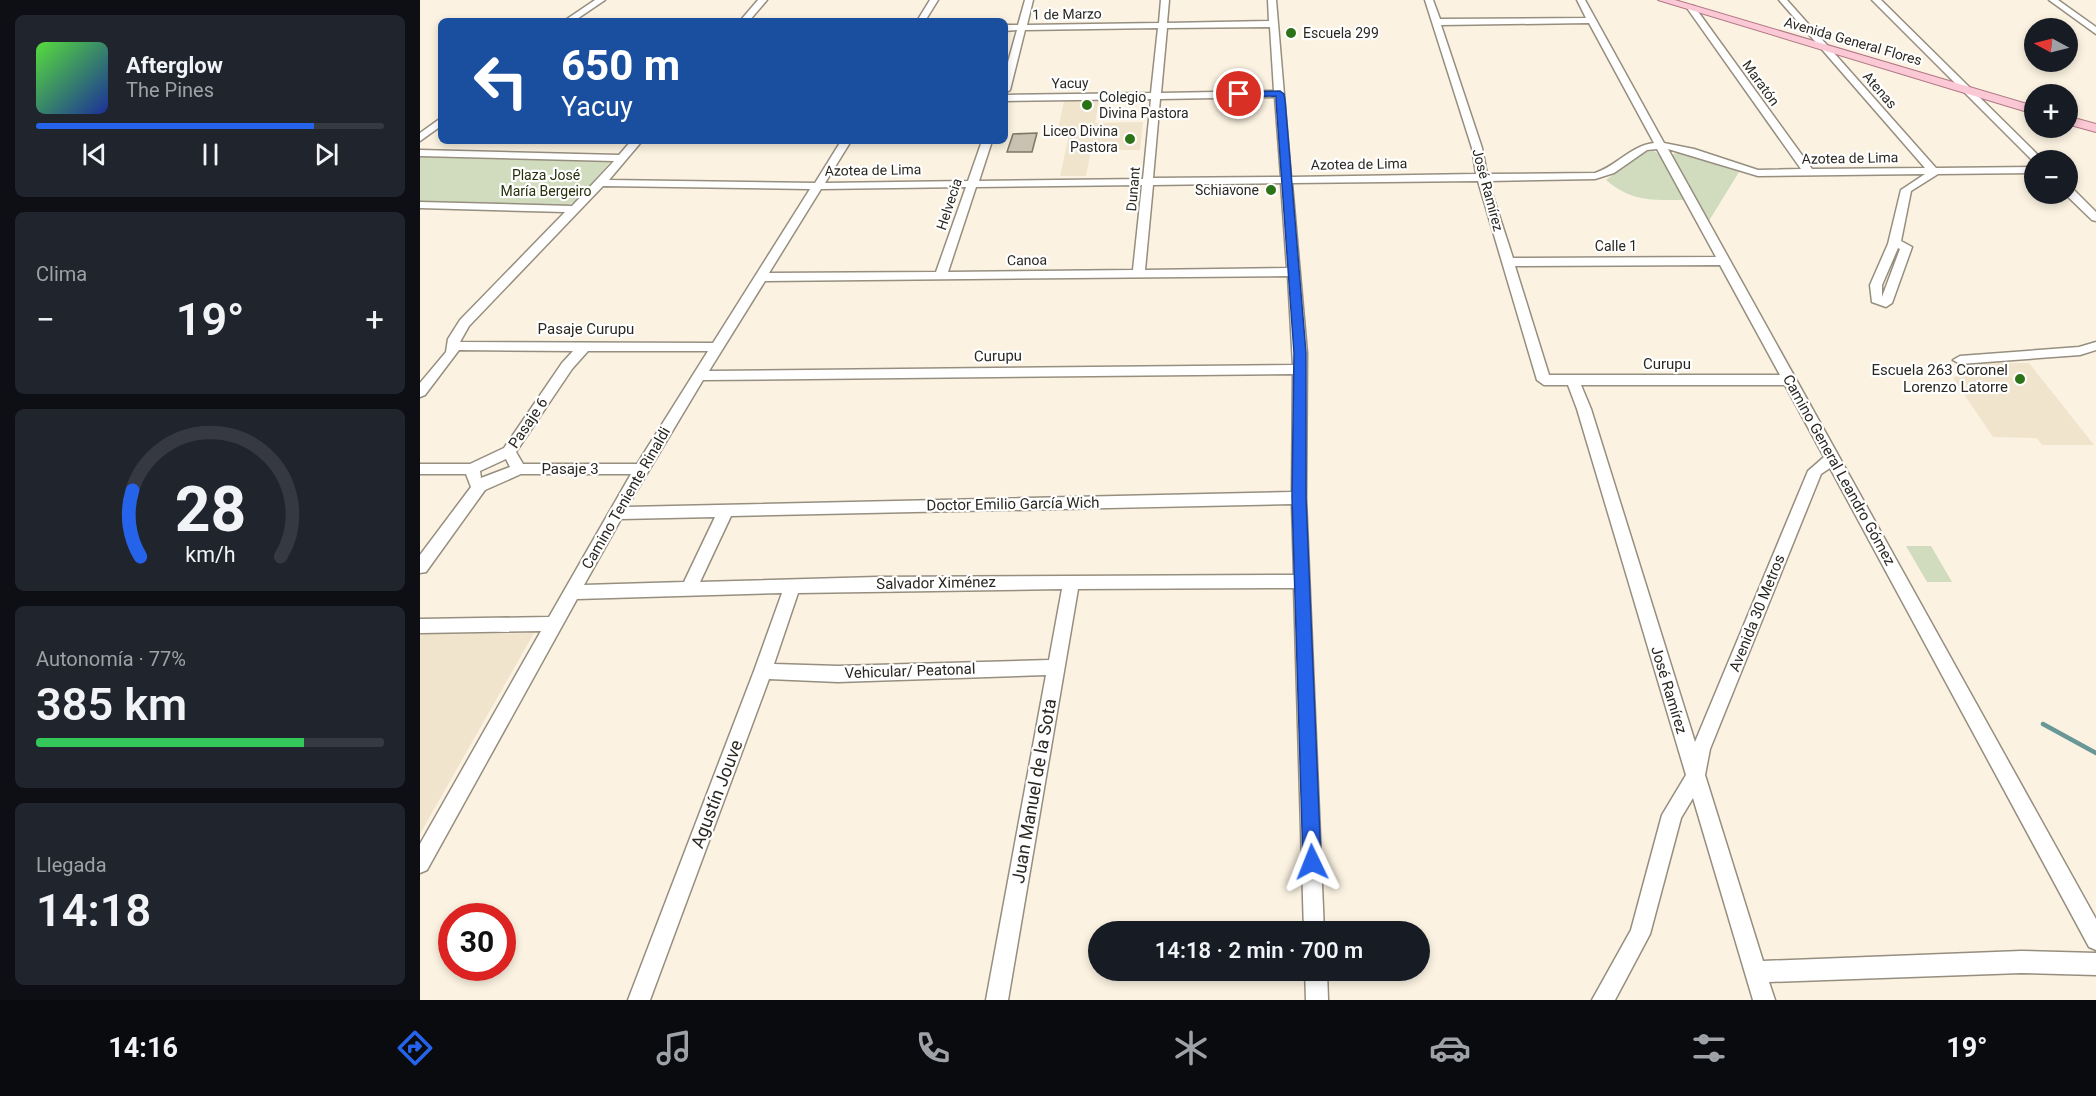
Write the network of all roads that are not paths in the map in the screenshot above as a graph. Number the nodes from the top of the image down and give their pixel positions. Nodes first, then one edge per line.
1 (601, 0) edge
2 (763, 0) edge
3 (934, 0) edge
4 (1029, 0) edge
5 (1165, 0) edge
6 (1272, 0) edge
7 (1429, 0) edge
8 (1581, 0) edge
9 (1663, 0) edge
10 (1783, 0) edge
11 (1876, 0) edge
12 (2053, 0) edge
13 (1690, 4) edge
14 (573, 18) edge
15 (747, 18) edge
16 (923, 18) edge
17 (1592, 20) junction
18 (1437, 22) junction
19 (1274, 24) junction
20 (1163, 26) junction
21 (1008, 28) edge
22 (1021, 28) junction
23 (2096, 31) edge
24 (1816, 38) junction
25 (1826, 48) junction
26 (1008, 78) edge
27 (1956, 79) junction
28 (1965, 89) junction
29 (1280, 94) junction
30 (1156, 96) junction
31 (1008, 98) edge
32 (2024, 99) edge
33 (2024, 107) edge
34 (2078, 114) edge
35 (2096, 120) edge
36 (438, 123) edge
37 (2078, 123) edge
38 (2096, 128) edge
39 (420, 138) edge
40 (634, 144) edge
41 (844, 144) edge
42 (986, 144) edge
43 (1660, 146) junction
44 (2028, 150) edge
45 (420, 153) edge
46 (622, 158) junction
47 (2024, 170) edge
48 (1934, 172) junction
49 (1809, 173) junction
50 (1482, 177) junction
51 (1287, 180) junction
52 (1147, 182) junction
53 (600, 183) junction
54 (971, 184) junction
55 (818, 186) junction
56 (2078, 200) edge
57 (420, 205) edge
58 (573, 209) junction
59 (2096, 218) edge
60 (1894, 242) dead end
61 (1723, 261) junction
62 (1509, 262) junction
63 (1294, 272) junction
64 (1139, 274) junction
65 (760, 277) junction
66 (940, 277) junction
67 (454, 346) junction
68 (585, 346) junction
69 (2096, 346) edge
70 (716, 347) junction
71 (1960, 360) dead end
72 (1298, 369) junction
73 (698, 376) junction
74 (1544, 380) joint
75 (1790, 380) junction
76 (1573, 381) junction
77 (420, 392) edge
78 (509, 452) junction
79 (1833, 458) junction
80 (420, 469) edge
81 (472, 469) junction
82 (519, 469) junction
83 (641, 469) junction
84 (480, 486) junction
85 (1299, 498) junction
86 (726, 510) junction
87 (616, 513) junction
88 (420, 567) edge
89 (1071, 582) junction
90 (1301, 582) junction
91 (792, 587) junction
92 (689, 588) junction
93 (572, 592) junction
94 (554, 624) junction
95 (420, 626) edge
96 (1056, 668) junction
97 (763, 672) junction
98 (1695, 777) junction
99 (420, 863) edge
100 (1314, 921) edge
101 (2096, 940) edge
102 (2096, 964) edge
103 (1756, 972) junction
104 (1316, 981) edge
105 (639, 1000) edge
106 (997, 1000) edge
107 (1317, 1000) edge
108 (1604, 1000) edge
109 (1764, 1000) edge

1 - 14 street
2 - 15 street
3 - 16 street
4 - 22 street
5 - 20 street, Dunant
6 - 19 street
7 - 18 street, José Ramírez
8 - 17 street, Camino General Leandro Gómez
9 - 13 main road, Avenida General Flores
10 - 24 street, Atenas
11 - 27 street
12 - 23 street
13 - 24 main road, Avenida General Flores
13 - 25 main road, Avenida General Flores
13 - 49 street, Maratón
17 - 18 street
17 - 43 street, Camino General Leandro Gómez
18 - 50 street, José Ramírez
19 - 20 street, 1 de Marzo
19 - 29 street
20 - 22 street, 1 de Marzo
20 - 30 street, Dunant
21 - 22 street, 1 de Marzo
22 - 26 street
24 - 25 street, Atenas
24 - 27 main road, Avenida General Flores
25 - 28 main road, Avenida General Flores
25 - 48 street, Atenas
27 - 28 street
27 - 32 main road, Avenida General Flores
28 - 33 main road, Avenida General Flores
28 - 44 street
29 - 30 street, Yacuy
29 - 51 street
30 - 31 street, Yacuy
30 - 52 street, Dunant
34 - 35 main road
36 - 39 street
37 - 38 main road
40 - 46 street
41 - 55 street, Camino Teniente Rinaldi
42 - 54 street, Helvecia
43 - 49 street, Azotea de Lima
43 - 50 street, Azotea de Lima
43 - 61 street, Camino General Leandro Gómez
45 - 46 street
46 - 53 street
47 - 48 street, Azotea de Lima
48 - 49 street, Azotea de Lima
48 - 60 street
50 - 51 street, Azotea de Lima
50 - 62 street, José Ramírez
51 - 52 street, Azotea de Lima
51 - 63 street
52 - 54 street, Azotea de Lima
52 - 64 street, Dunant
53 - 55 street, Azotea de Lima
53 - 58 street
54 - 55 street, Azotea de Lima
54 - 66 street, Helvecia
55 - 65 street, Camino Teniente Rinaldi
56 - 59 street
57 - 58 street
58 - 67 street
61 - 62 street, Calle 1
61 - 75 street, Camino General Leandro Gómez
62 - 74 street, José Ramírez
63 - 64 street, Canoa
63 - 72 street
64 - 66 street, Canoa
65 - 66 street, Canoa
65 - 70 street, Camino Teniente Rinaldi
67 - 68 street, Pasaje Curupu
67 - 77 street
68 - 70 street, Pasaje Curupu
68 - 78 street, Pasaje 6
69 - 71 street
70 - 73 street, Camino Teniente Rinaldi
72 - 73 street, Curupu
72 - 85 street
73 - 83 street, Camino Teniente Rinaldi
74 - 76 street, Curupu
75 - 76 street, Curupu
75 - 79 street, Camino General Leandro Gómez
76 - 98 street, José Ramírez
78 - 81 street, Pasaje 6
78 - 82 street
79 - 98 street, Avenida 30 Metros
79 - 101 street, Camino General Leandro Gómez
80 - 81 street
81 - 84 street
82 - 83 street, Pasaje 3
82 - 84 street, Pasaje 6
83 - 87 street, Camino Teniente Rinaldi
84 - 88 street, Pasaje 6
85 - 86 street, Doctor Emilio García Wich
85 - 90 street
86 - 87 street, Doctor Emilio García Wich
86 - 92 street
87 - 93 street, Camino Teniente Rinaldi
89 - 90 street, Salvador Ximénez
89 - 91 street, Salvador Ximénez
89 - 96 street, Juan Manuel de la Sota
90 - 100 street
91 - 92 street, Salvador Ximénez
91 - 97 street, Agustín Jouve
92 - 93 street, Salvador Ximénez
93 - 94 street, Camino Teniente Rinaldi
94 - 95 street
94 - 99 street, Camino Teniente Rinaldi
96 - 97 street, Vehicular/ Peatonal
96 - 106 street, Juan Manuel de la Sota
97 - 105 street, Agustín Jouve
98 - 103 street, José Ramírez
98 - 108 street
102 - 103 street
103 - 109 street, José Ramírez
104 - 107 street

